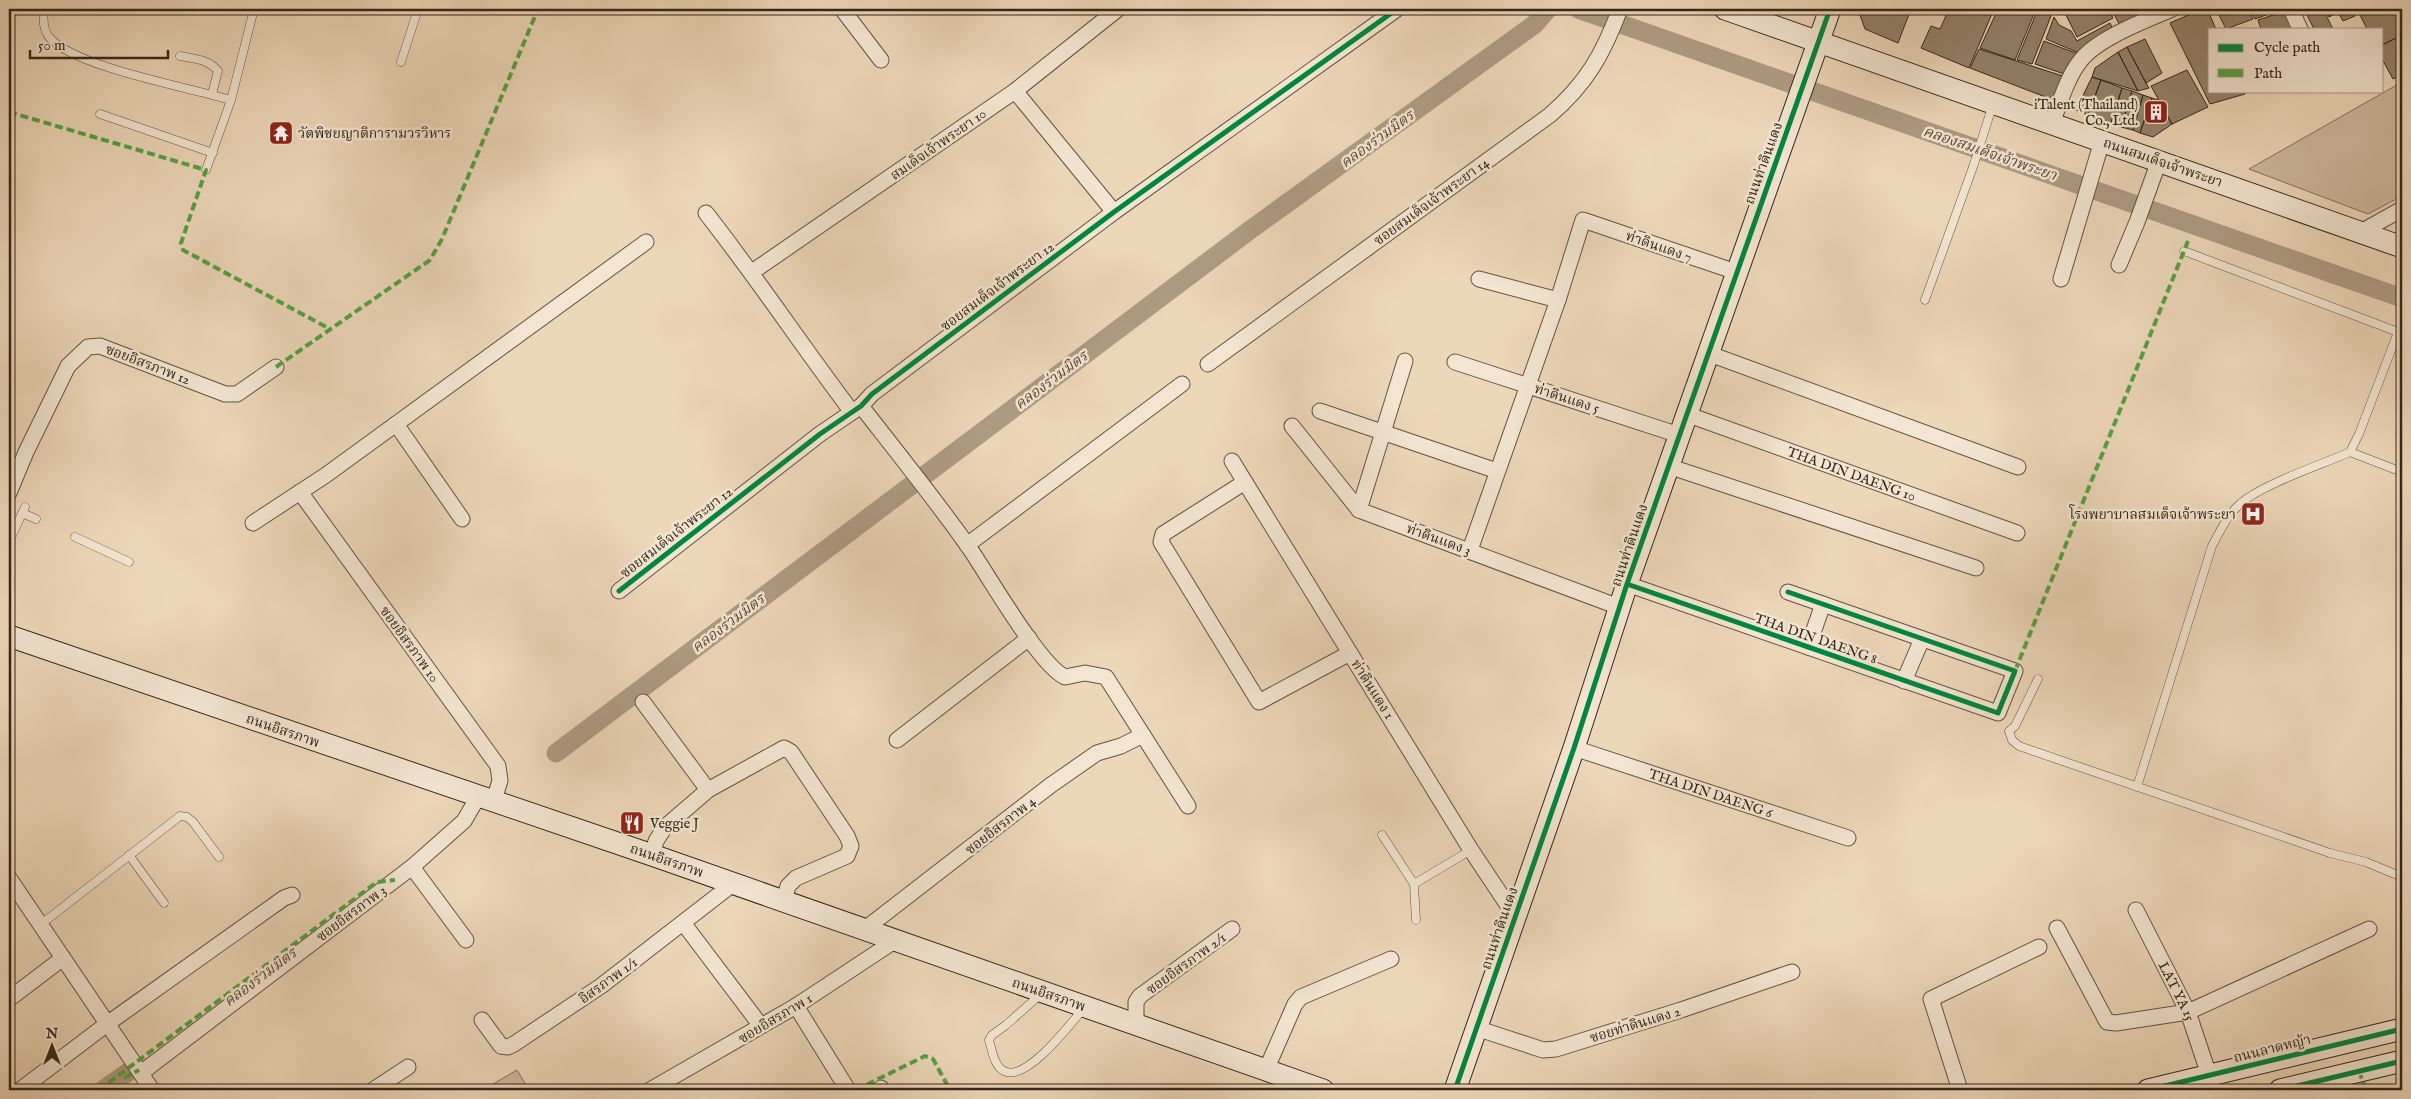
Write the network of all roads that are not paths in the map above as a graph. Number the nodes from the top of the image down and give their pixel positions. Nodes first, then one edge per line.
1 (44, 9) edge
2 (254, 9) edge
3 (418, 9) edge
4 (842, 9) edge
5 (1118, 9) edge
6 (1397, 9) edge
7 (1620, 9) edge
8 (1725, 9) edge
9 (1830, 9) edge
10 (2172, 9) edge
11 (2291, 9) edge
12 (2300, 28) edge
13 (1819, 42) junction
14 (180, 56) dead end
15 (882, 60) dead end
16 (402, 62) dead end
17 (1015, 91) junction
18 (212, 94) junction
19 (231, 100) junction
20 (1993, 104) junction
21 (100, 114) dead end
22 (2052, 124) junction
23 (2102, 141) junction
24 (213, 153) junction
25 (2158, 161) junction
26 (206, 170) dead end
27 (2402, 209) edge
28 (1114, 212) junction
29 (706, 213) dead end
30 (2362, 232) junction
31 (646, 242) dead end
32 (2402, 247) edge
33 (2184, 251) dead end
34 (2119, 265) dead end
35 (752, 272) junction
36 (1736, 272) junction
37 (1479, 279) dead end
38 (2061, 279) dead end
39 (1558, 300) junction
40 (1925, 300) dead end
41 (2400, 332) edge
42 (1707, 353) junction
43 (1405, 361) dead end
44 (1454, 362) dead end
45 (1208, 364) dead end
46 (276, 366) dead end
47 (1182, 384) dead end
48 (1527, 385) junction
49 (856, 409) junction
50 (1320, 410) dead end
51 (1686, 414) junction
52 (396, 424) junction
53 (1292, 426) dead end
54 (1384, 431) junction
55 (1679, 435) junction
56 (2350, 452) junction
57 (1232, 461) dead end
58 (1668, 466) junction
59 (2018, 467) dead end
60 (1497, 470) junction
61 (2402, 472) edge
62 (1245, 482) junction
63 (300, 492) junction
64 (9, 493) edge
65 (1359, 510) junction
66 (36, 519) dead end
67 (462, 519) dead end
68 (9, 522) edge
69 (253, 523) dead end
70 (17, 526) junction
71 (2017, 533) dead end
72 (75, 537) dead end
73 (9, 542) edge
74 (967, 545) junction
75 (1470, 550) junction
76 (129, 562) dead end
77 (1976, 568) dead end
78 (1627, 584) junction
79 (619, 590) dead end
80 (1788, 592) dead end
81 (1822, 604) junction
82 (1619, 607) junction
83 (9, 636) edge
84 (1029, 638) junction
85 (1922, 639) junction
86 (1808, 647) junction
87 (1350, 653) junction
88 (2038, 679) dead end
89 (1904, 680) junction
90 (643, 702) dead end
91 (1142, 734) junction
92 (897, 740) dead end
93 (1574, 748) junction
94 (2137, 787) junction
95 (708, 790) junction
96 (486, 799) junction
97 (1188, 806) dead end
98 (1382, 835) dead end
99 (1848, 838) dead end
100 (1471, 850) junction
101 (652, 854) junction
102 (130, 855) junction
103 (219, 857) dead end
104 (412, 867) junction
105 (2402, 877) edge
106 (9, 880) edge
107 (734, 883) junction
108 (1414, 884) junction
109 (292, 896) dead end
110 (784, 901) junction
111 (164, 903) dead end
112 (2136, 910) dead end
113 (1515, 916) junction
114 (1416, 920) dead end
115 (40, 924) junction
116 (684, 924) junction
117 (2058, 928) dead end
118 (865, 929) junction
119 (1232, 929) dead end
120 (2370, 929) dead end
121 (466, 940) dead end
122 (896, 940) junction
123 (2039, 947) dead end
124 (63, 958) junction
125 (1391, 959) dead end
126 (1792, 972) dead end
127 (1043, 992) junction
128 (9, 999) edge
129 (796, 1006) junction
130 (1085, 1007) junction
131 (2188, 1012) junction
132 (482, 1020) dead end
133 (107, 1024) junction
134 (1136, 1025) junction
135 (762, 1026) junction
136 (1476, 1028) junction
137 (2402, 1029) edge
138 (2402, 1061) edge
139 (408, 1067) dead end
140 (1266, 1070) junction
141 (141, 1073) junction
142 (2210, 1075) junction
143 (20, 1090) edge
144 (152, 1090) edge
145 (373, 1090) edge
146 (650, 1090) edge
147 (848, 1090) edge
148 (1323, 1090) edge
149 (1455, 1090) edge
150 (1960, 1090) edge
151 (2148, 1090) edge
152 (2280, 1090) edge

1 - 18 lane
2 - 19 lane
3 - 16 lane
4 - 15 street
5 - 17 street, สมเด็จเจ้าพระยา 10
6 - 28 street, ซอยสมเด็จเจ้าพระยา 12
7 - 45 street, ซอยสมเด็จเจ้าพระยา 14
8 - 13 main road, ถนนสมเด็จเจ้าพระยา
9 - 13 main road, ถนนท่าดินแดง
10 - 22 street
11 - 12 street
13 - 20 main road, ถนนสมเด็จเจ้าพระยา
13 - 36 main road, ถนนท่าดินแดง
14 - 18 lane
17 - 28 street
17 - 35 street, สมเด็จเจ้าพระยา 10
18 - 19 lane
19 - 24 lane
20 - 22 main road, ถนนสมเด็จเจ้าพระยา
20 - 40 lane
21 - 24 lane
22 - 23 main road, ถนนสมเด็จเจ้าพระยา
23 - 25 main road, ถนนสมเด็จเจ้าพระยา
23 - 38 street
24 - 26 lane
25 - 30 main road, ถนนสมเด็จเจ้าพระยา
25 - 34 street
27 - 30 street
28 - 49 street, ซอยสมเด็จเจ้าพระยา 12
29 - 35 street
30 - 32 main road, ถนนสมเด็จเจ้าพระยา
31 - 52 street
33 - 41 lane
35 - 49 street
36 - 39 street, ท่าดินแดง 7
36 - 42 main road, ถนนท่าดินแดง
37 - 39 street
39 - 48 street
41 - 56 lane
42 - 51 main road, ถนนท่าดินแดง
42 - 59 street
43 - 54 street
44 - 48 street, ท่าดินแดง 5
46 - 64 street, ซอยอิสรภาพ 12
47 - 74 street
48 - 55 street, ท่าดินแดง 5
48 - 60 street
49 - 74 street
49 - 79 street, ซอยสมเด็จเจ้าพระยา 12
50 - 54 street
51 - 55 main road, ถนนท่าดินแดง
51 - 71 street, THA DIN DAENG 10
52 - 63 street
52 - 67 street
53 - 65 street
54 - 60 street
54 - 65 street
55 - 58 main road, ถนนท่าดินแดง
56 - 61 lane
56 - 94 lane
57 - 62 street, ท่าดินแดง 1
58 - 77 street
58 - 78 main road, ถนนท่าดินแดง
60 - 75 street
62 - 87 street, ท่าดินแดง 1
62 - 87 street
63 - 69 street
63 - 96 street, ซอยอิสรภาพ 10
65 - 75 street, ท่าดินแดง 3
66 - 70 lane
68 - 70 lane
70 - 73 lane
72 - 76 lane
74 - 84 street
75 - 82 street, ท่าดินแดง 3
78 - 82 main road, ถนนท่าดินแดง
78 - 86 street, THA DIN DAENG 8
80 - 81 street
81 - 85 street
81 - 86 street
82 - 93 main road, ถนนท่าดินแดง
83 - 96 main road, ถนนอิสรภาพ
84 - 91 street
84 - 92 street
85 - 89 street
85 - 89 street, THA DIN DAENG 8
86 - 89 street, THA DIN DAENG 8
87 - 100 street, ท่าดินแดง 1
88 - 94 lane
90 - 95 street
91 - 97 street
91 - 118 street, ซอยอิสรภาพ 4
93 - 99 street, THA DIN DAENG 6
93 - 113 main road, ถนนท่าดินแดง
94 - 105 lane
95 - 101 street
95 - 110 street
96 - 101 main road, ถนนอิสรภาพ
96 - 104 street, ซอยอิสรภาพ 3
98 - 108 lane
100 - 108 lane
100 - 113 street, ท่าดินแดง 1
101 - 107 main road, ถนนอิสรภาพ
102 - 103 lane
102 - 111 lane
102 - 115 lane
104 - 121 street
104 - 141 street, ซอยอิสรภาพ 3
106 - 115 street
107 - 110 main road, ถนนอิสรภาพ
107 - 116 street, อิสรภาพ 1/1
108 - 114 lane
109 - 133 street
110 - 118 main road, ถนนอิสรภาพ
112 - 131 street, LAT YA 15
113 - 136 main road, ถนนท่าดินแดง
115 - 124 street
116 - 132 street, อิสรภาพ 1/1
116 - 135 street
117 - 131 street
118 - 122 main road, ถนนอิสรภาพ
119 - 134 street, ซอยอิสรภาพ 2/1
120 - 131 street
122 - 127 main road, ถนนอิสรภาพ
122 - 129 street, ซอยอิสรภาพ 1
123 - 150 street
124 - 128 street
124 - 133 street
125 - 140 street
126 - 136 street, ซอยท่าดินแดง 2
127 - 130 main road, ถนนอิสรภาพ
127 - 130 lane
129 - 135 street, ซอยอิสรภาพ 1
129 - 147 street
130 - 134 main road, ถนนอิสรภาพ
131 - 142 street, LAT YA 15
133 - 141 street
133 - 143 street
134 - 140 main road, ถนนอิสรภาพ
135 - 146 street, ซอยอิสรภาพ 1
136 - 149 main road, ถนนท่าดินแดง
137 - 142 main road, ถนนลาดหญ้า
138 - 152 main road
139 - 145 street
140 - 148 main road, ถนนอิสรภาพ
141 - 144 street
142 - 151 main road, ถนนลาดหญ้า

